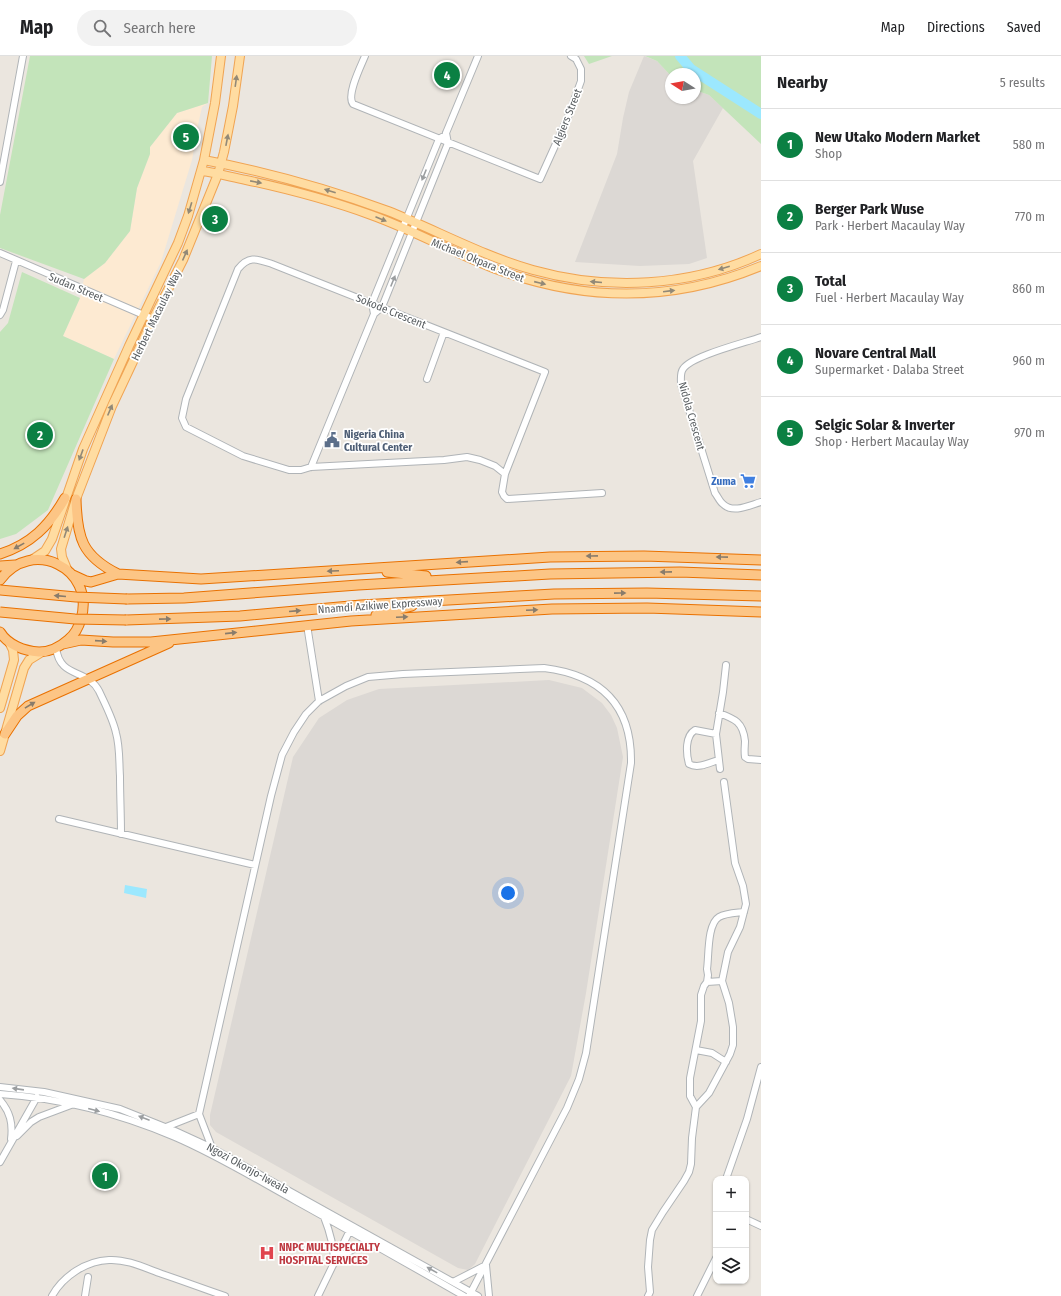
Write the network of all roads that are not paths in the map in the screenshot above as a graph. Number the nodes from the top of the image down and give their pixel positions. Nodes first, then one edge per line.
1 (23, 56) edge
2 (221, 56) edge
3 (240, 56) edge
4 (365, 56) edge
5 (478, 56) edge
6 (571, 56) edge
7 (446, 134) junction
8 (439, 139) junction
9 (448, 143) junction
10 (204, 160) junction
11 (221, 163) junction
12 (202, 171) junction
13 (218, 174) junction
14 (0, 182) edge
15 (406, 219) junction
16 (417, 223) junction
17 (402, 228) junction
18 (412, 233) junction
19 (0, 253) edge
20 (761, 254) edge
21 (16, 261) junction
22 (761, 266) edge
23 (372, 304) junction
24 (382, 307) junction
25 (374, 314) junction
26 (0, 315) edge
27 (143, 315) junction
28 (153, 319) junction
29 (444, 332) junction
30 (761, 337) edge
31 (427, 379) dead end
32 (311, 467) junction
33 (505, 474) junction
34 (602, 493) dead end
35 (65, 498) junction
36 (76, 499) junction
37 (761, 502) edge
38 (0, 554) edge
39 (34, 559) junction
40 (761, 560) edge
41 (15, 565) junction
42 (0, 566) edge
43 (363, 570) junction
44 (70, 572) junction
45 (118, 574) junction
46 (761, 575) edge
47 (454, 578) junction
48 (0, 580) edge
49 (0, 590) edge
50 (758, 596) edge
51 (436, 600) junction
52 (0, 612) edge
53 (761, 612) edge
54 (351, 621) junction
55 (307, 625) junction
56 (0, 633) edge
57 (188, 638) junction
58 (9, 642) junction
59 (60, 646) junction
60 (42, 652) junction
61 (726, 665) dead end
62 (88, 678) junction
63 (319, 701) junction
64 (0, 708) edge
65 (719, 713) junction
66 (5, 734) junction
67 (716, 734) junction
68 (0, 751) edge
69 (718, 760) junction
70 (761, 760) edge
71 (720, 769) dead end
72 (724, 782) dead end
73 (59, 819) dead end
74 (121, 834) junction
75 (255, 864) junction
76 (744, 912) junction
77 (722, 981) junction
78 (707, 982) junction
79 (696, 1050) junction
80 (726, 1062) junction
81 (761, 1067) edge
82 (0, 1087) edge
83 (40, 1092) junction
84 (0, 1094) edge
85 (36, 1099) junction
86 (0, 1100) edge
87 (72, 1105) junction
88 (696, 1107) junction
89 (199, 1114) junction
90 (166, 1127) junction
91 (10, 1142) junction
92 (212, 1148) junction
93 (0, 1162) edge
94 (727, 1176) edge
95 (324, 1217) junction
96 (749, 1220) edge
97 (761, 1226) edge
98 (352, 1228) junction
99 (368, 1242) junction
100 (334, 1264) junction
101 (713, 1264) edge
102 (486, 1265) junction
103 (88, 1277) dead end
104 (453, 1282) junction
105 (470, 1294) edge
106 (52, 1296) edge
107 (85, 1296) edge
108 (225, 1296) edge
109 (318, 1296) edge
110 (464, 1296) edge
111 (478, 1296) edge
112 (489, 1296) edge
113 (648, 1296) edge
114 (696, 1296) edge

1 - 14 street
2 - 10 main road, Herbert Macaulay Way
11 -> 3 main road, Herbert Macaulay Way
4 - 8 street
5 - 7 street
6 - 9 street, Algiers Street
7 - 8 street
7 - 9 street
8 - 9 street
8 -> 15 street
9 - 16 street
10 - 11 main road, Michael Okpara Street
10 - 12 main road, Herbert Macaulay Way
11 - 13 main road, Herbert Macaulay Way
15 -> 11 main road, Michael Okpara Street
12 - 13 main road, Michael Okpara Street
12 -> 27 main road, Herbert Macaulay Way
13 -> 17 main road, Michael Okpara Street
28 -> 13 main road, Herbert Macaulay Way
15 - 16 main road, Michael Okpara Street
15 - 17 street
16 - 18 street
20 -> 16 main road, Michael Okpara Street
17 - 18 main road, Michael Okpara Street
17 - 23 street
18 -> 22 main road, Michael Okpara Street
24 -> 18 street
19 - 21 street, Sudan Street
21 - 26 street
21 - 27 street, Sudan Street
23 - 24 street, Sokode Crescent
23 - 25 street
23 - 32 street, Sokode Crescent
24 - 25 street
24 - 29 street, Sokode Crescent
25 - 32 street
27 - 28 street, Sudan Street
27 -> 35 main road, Herbert Macaulay Way
36 -> 28 main road, Herbert Macaulay Way
29 - 31 street
29 - 33 street, Sokode Crescent
30 - 37 street, Nidola Crescent
32 - 33 street
33 - 34 street
35 -> 38 highway
35 - 39 main road, Herbert Macaulay Way
44 -> 36 main road, Herbert Macaulay Way
36 - 45 highway
39 - 41 highway
39 - 44 highway
40 -> 43 highway
41 - 42 highway
41 - 48 highway
43 -> 45 highway
43 - 47 highway
44 - 45 highway
44 - 59 highway
46 -> 47 highway, Nnamdi Azikiwe Expressway
47 -> 49 highway, Nnamdi Azikiwe Expressway, bridge
51 -> 50 highway, Nnamdi Azikiwe Expressway
52 -> 51 highway, Nnamdi Azikiwe Expressway, bridge
51 - 54 highway
54 -> 53 highway, Nnamdi Azikiwe Expressway
54 - 55 highway, Nnamdi Azikiwe Expressway
57 -> 55 highway, Nnamdi Azikiwe Expressway
55 - 63 street
56 - 58 highway
59 -> 57 highway, Nnamdi Azikiwe Expressway
57 - 62 highway
58 - 60 highway
58 - 64 main road
59 - 60 highway, Nnamdi Azikiwe Expressway
59 - 62 street
60 - 66 main road
61 - 65 street
66 -> 62 highway
62 - 74 street
63 - 75 street
63 - 102 street
65 - 67 street
65 - 70 street
66 - 68 main road
67 - 69 street
67 - 69 street
69 - 71 street
72 - 76 street
73 - 74 street
74 - 75 street
75 - 89 street
76 - 77 street
76 - 78 street
77 - 78 street
77 - 80 street
78 - 79 street
79 - 80 street
79 - 88 street
80 - 88 street
81 - 94 street
83 -> 82 street, Ngozi Okonjo-Iweala
83 - 85 street
90 -> 83 street, Ngozi Okonjo-Iweala
84 - 85 street, Ngozi Okonjo-Iweala
85 - 87 street, Ngozi Okonjo-Iweala
85 - 91 street
86 - 91 street
87 - 91 street
87 -> 95 street, Ngozi Okonjo-Iweala
88 - 113 street
89 - 90 street
89 - 92 street
90 - 92 street, Ngozi Okonjo-Iweala
91 - 93 street
92 - 98 street, Ngozi Okonjo-Iweala
95 - 98 street, Ngozi Okonjo-Iweala
95 - 100 street
96 - 97 street
98 - 99 street, Ngozi Okonjo-Iweala
98 - 100 street
104 -> 98 street, Ngozi Okonjo-Iweala
99 - 100 street
99 - 110 street, Ngozi Okonjo-Iweala
100 - 109 street
101 - 114 street
102 - 104 street
102 - 105 street
102 - 112 street
103 - 107 street
104 - 105 street, Ngozi Okonjo-Iweala
105 - 111 street, Ngozi Okonjo-Iweala
106 - 108 street

